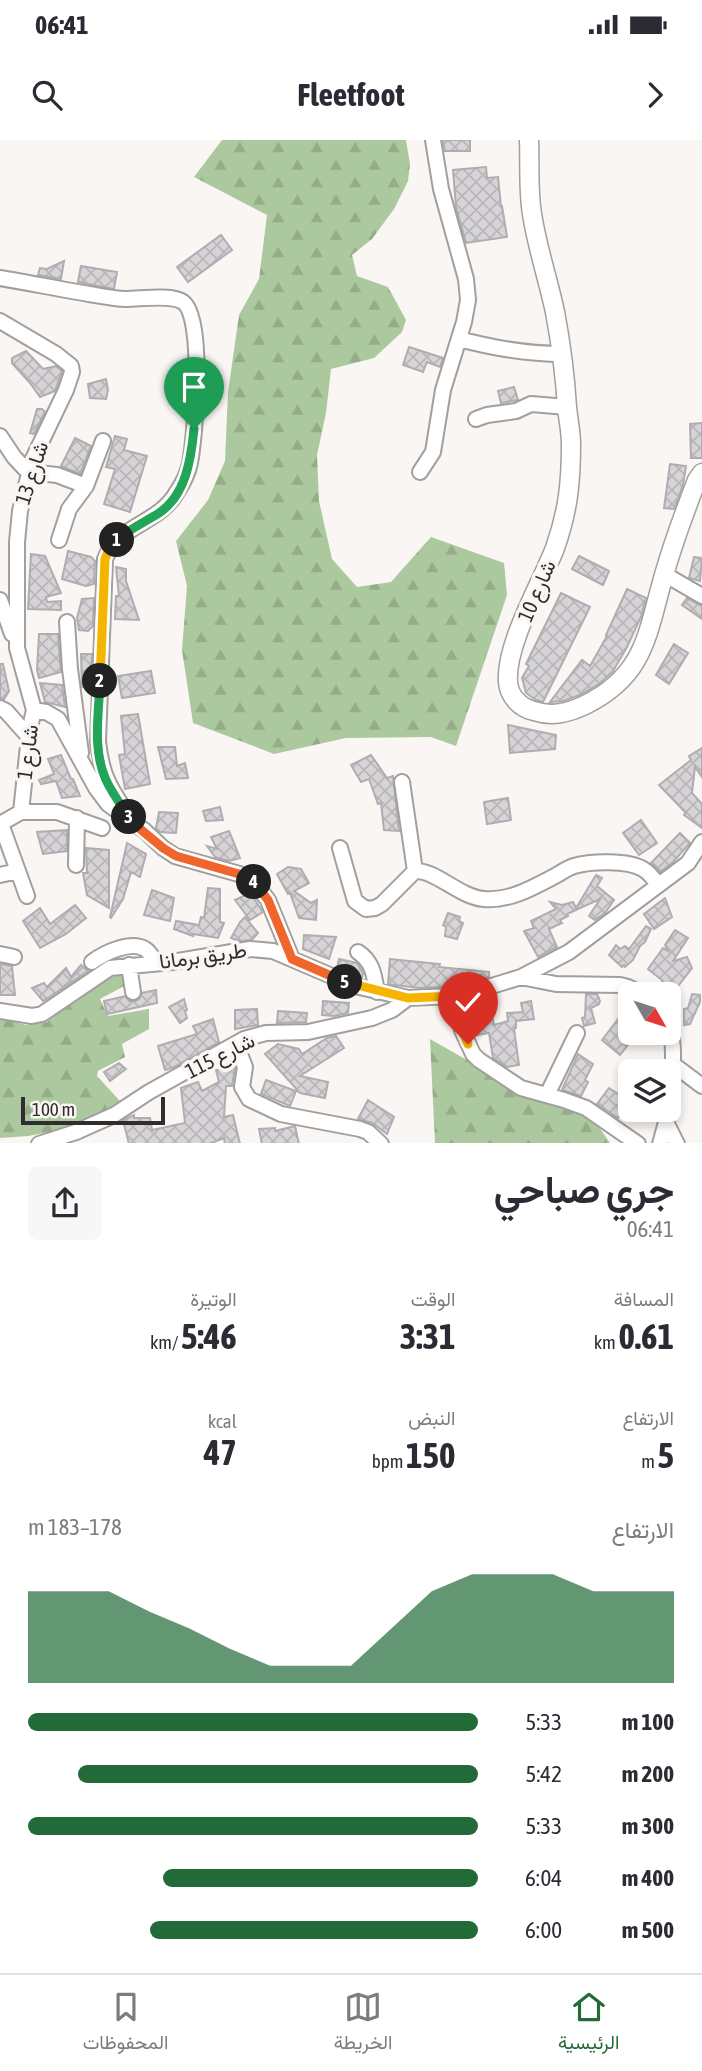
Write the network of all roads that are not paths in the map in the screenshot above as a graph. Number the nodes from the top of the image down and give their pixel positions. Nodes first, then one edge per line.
1 (433, 140) edge
2 (529, 140) edge
3 (0, 278) edge
4 (0, 321) edge
5 (459, 339) junction
6 (562, 354) junction
7 (567, 407) junction
8 (476, 419) dead end
9 (0, 436) edge
10 (103, 441) dead end
11 (28, 472) junction
12 (421, 472) dead end
13 (702, 473) edge
14 (86, 486) junction
15 (59, 540) dead end
16 (664, 574) junction
17 (702, 596) edge
18 (0, 600) edge
19 (66, 622) dead end
20 (17, 649) junction
21 (0, 708) edge
22 (34, 710) junction
23 (29, 737) junction
24 (83, 761) junction
25 (402, 782) dead end
26 (20, 812) junction
27 (77, 818) junction
28 (133, 823) junction
29 (1, 824) edge
30 (102, 828) dead end
31 (702, 842) edge
32 (340, 848) dead end
33 (702, 856) edge
34 (688, 863) junction
35 (76, 865) dead end
36 (18, 871) junction
37 (415, 871) junction
38 (0, 875) edge
39 (658, 885) junction
40 (27, 896) dead end
41 (358, 952) dead end
42 (292, 959) junction
43 (92, 961) dead end
44 (156, 963) junction
45 (129, 965) junction
46 (521, 976) junction
47 (618, 985) edge
48 (133, 992) dead end
49 (377, 992) junction
50 (454, 996) junction
51 (408, 998) junction
52 (0, 1011) edge
53 (577, 1033) dead end
54 (236, 1044) junction
55 (681, 1070) edge
56 (702, 1086) edge
57 (547, 1095) junction
58 (665, 1122) edge
59 (669, 1122) edge
60 (39, 1143) edge
61 (381, 1143) edge
62 (638, 1143) edge
63 (660, 1143) edge
64 (677, 1143) edge

1 - 5 street
2 - 6 main road, شارع 10
3 - 28 street
4 - 11 street, شارع 13
5 - 6 street
5 - 12 street
6 - 7 main road, شارع 10
7 - 8 street
7 - 16 main road, شارع 10
9 - 11 street
10 - 14 street
11 - 14 street
11 - 20 street, شارع 13
13 - 16 main road, شارع 10
14 - 15 street
16 - 17 street
18 - 20 street
19 - 24 street
20 - 22 street, شارع 13
21 - 23 street
22 - 23 street, شارع 1
22 - 24 street, شارع 1
23 - 26 street, شارع 1
24 - 28 street, شارع 1
25 - 37 street
26 - 27 street
26 - 29 street
27 - 30 street
27 - 35 street
28 - 42 street, شارع 1
29 - 36 street
31 - 34 street
32 - 37 street
33 - 34 street
34 - 39 street
36 - 38 street
36 - 40 street
37 - 39 street
39 - 46 street, طريق برمانا
41 - 49 street
42 - 44 street, طريق برمانا
42 - 49 street, طريق برمانا
43 - 44 street
44 - 45 street, طريق برمانا
45 - 48 street
45 - 52 street, طريق برمانا
46 - 47 street
46 - 50 street, طريق برمانا
49 - 51 street, طريق برمانا
50 - 51 street, طريق برمانا
50 - 57 street
51 - 54 street, شارع 115
53 - 57 street
54 - 60 street, شارع 115
54 - 61 street
55 - 56 street
57 - 62 street
58 - 63 street
59 - 64 street

